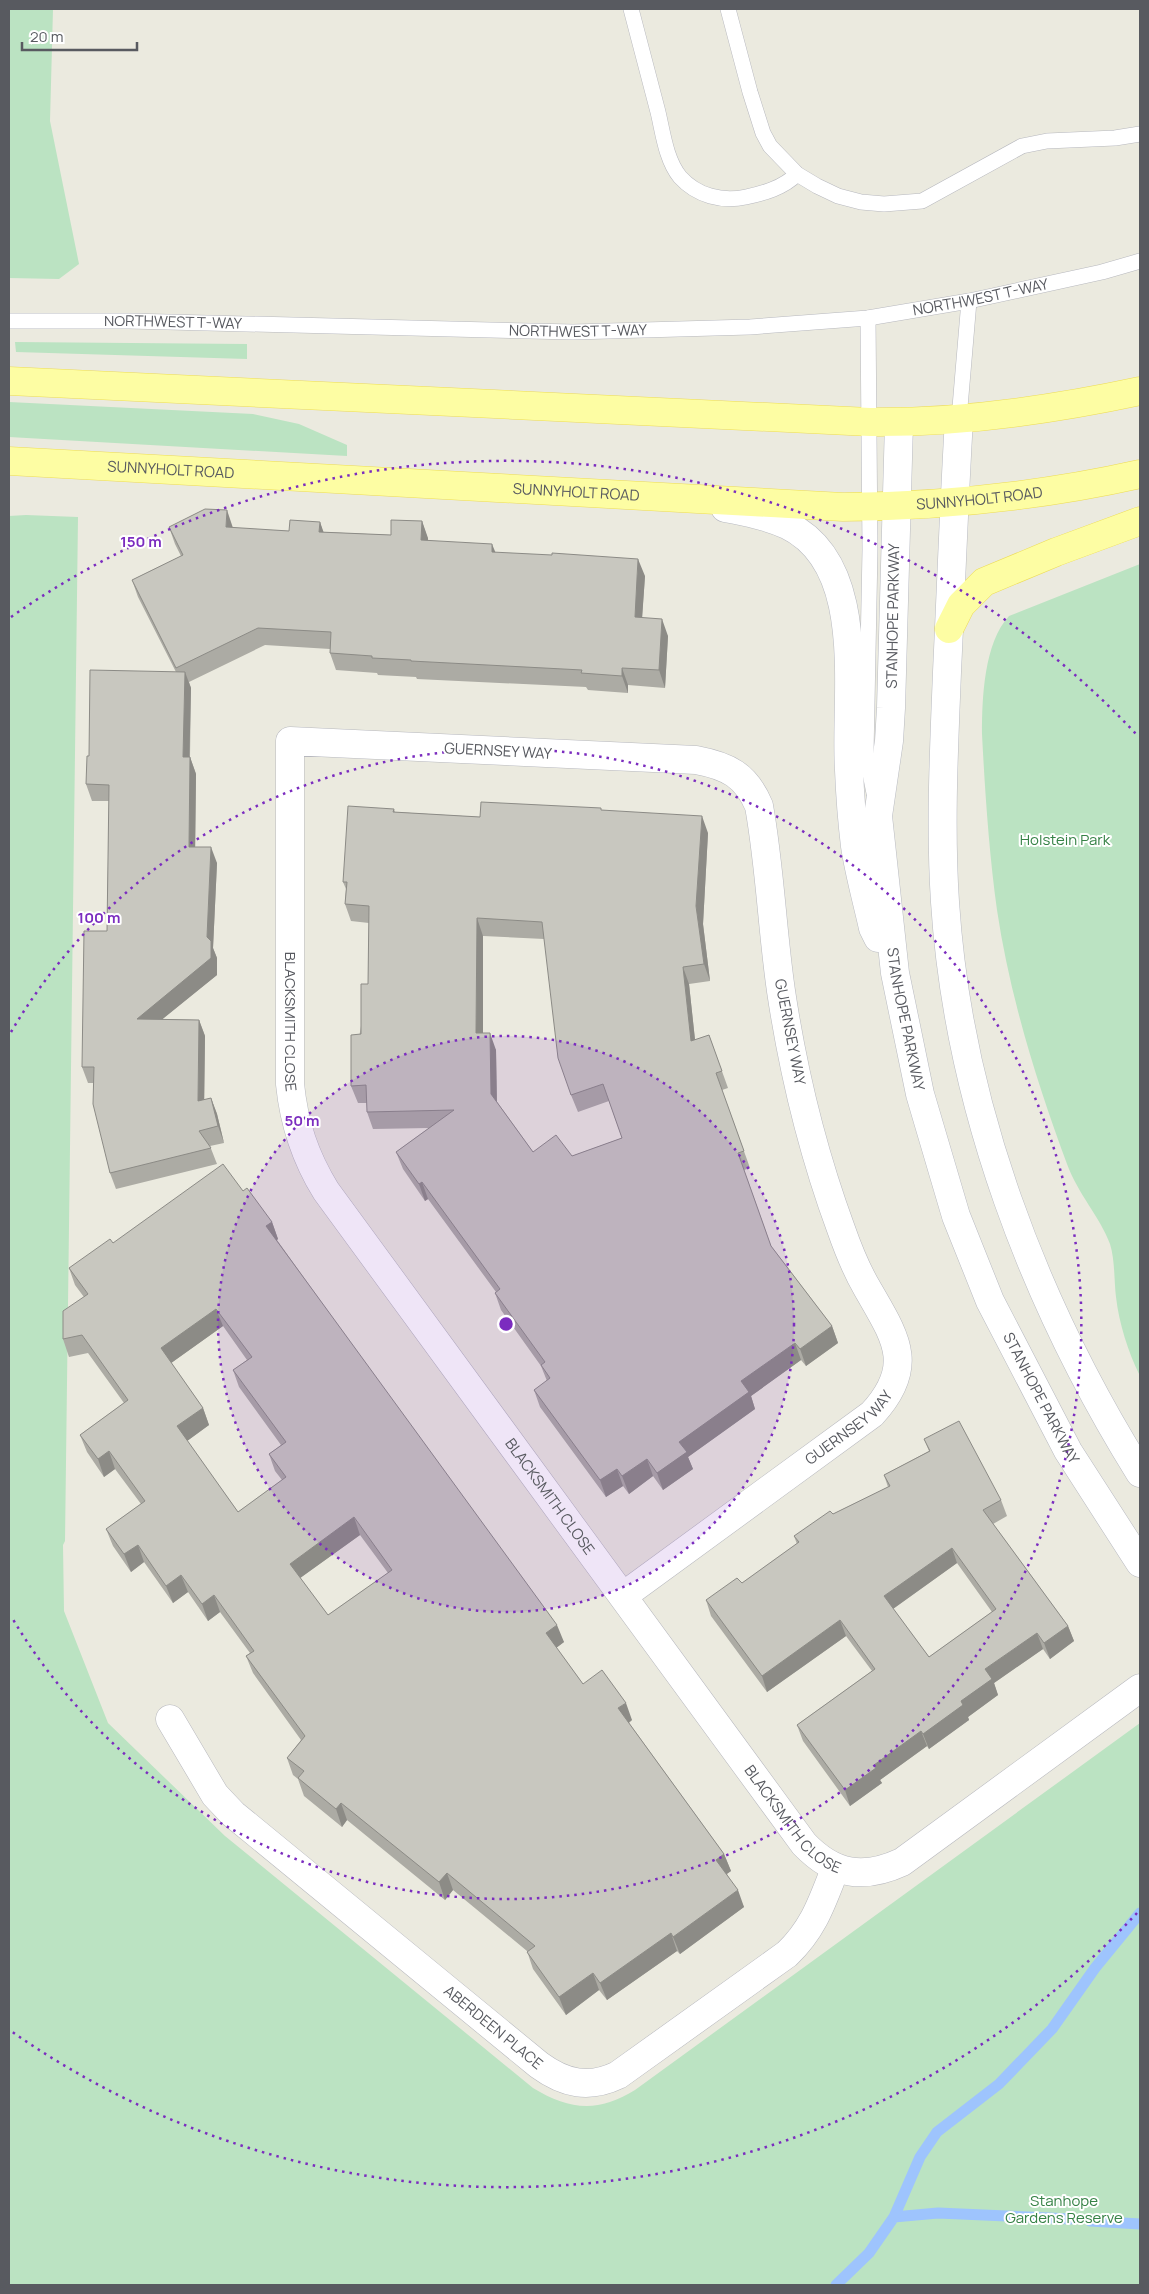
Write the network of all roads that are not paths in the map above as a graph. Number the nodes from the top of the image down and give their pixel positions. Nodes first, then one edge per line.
1 (631, 9) edge
2 (728, 9) edge
3 (1140, 134) edge
4 (797, 174) junction
5 (1140, 261) edge
6 (969, 300) junction
7 (868, 318) junction
8 (9, 321) edge
9 (9, 381) edge
10 (1140, 391) edge
11 (959, 420) junction
12 (870, 422) junction
13 (899, 423) junction
14 (9, 461) edge
15 (1140, 474) edge
16 (672, 499) junction
17 (954, 504) junction
18 (883, 507) junction
19 (1140, 521) edge
20 (949, 629) junction
21 (290, 741) joint
22 (895, 973) junction
23 (1140, 1473) edge
24 (1140, 1563) edge
25 (624, 1596) junction
26 (1140, 1688) edge
27 (170, 1719) dead end
28 (835, 1869) junction

1 - 4 lane
2 - 4 lane
3 - 4 lane
5 - 6 lane, NORTHWEST T-WAY
6 - 7 lane, NORTHWEST T-WAY
6 - 11 lane
7 - 8 lane, NORTHWEST T-WAY
7 - 12 lane
9 - 12 main road
10 - 11 main road
11 - 13 main road
11 - 17 street
12 - 13 main road
12 - 18 lane
13 - 18 street, STANHOPE PARKWAY
14 - 16 main road, SUNNYHOLT ROAD
15 - 17 main road, SUNNYHOLT ROAD
16 - 18 main road, SUNNYHOLT ROAD
16 - 22 street
17 - 18 main road, SUNNYHOLT ROAD
17 - 20 street
18 - 22 street, STANHOPE PARKWAY
19 - 20 main road
20 - 23 street
21 - 25 street, BLACKSMITH CLOSE
21 - 25 street, GUERNSEY WAY
22 - 24 street, STANHOPE PARKWAY
25 - 28 street, BLACKSMITH CLOSE
26 - 28 street, BLACKSMITH CLOSE
27 - 28 street, ABERDEEN PLACE

